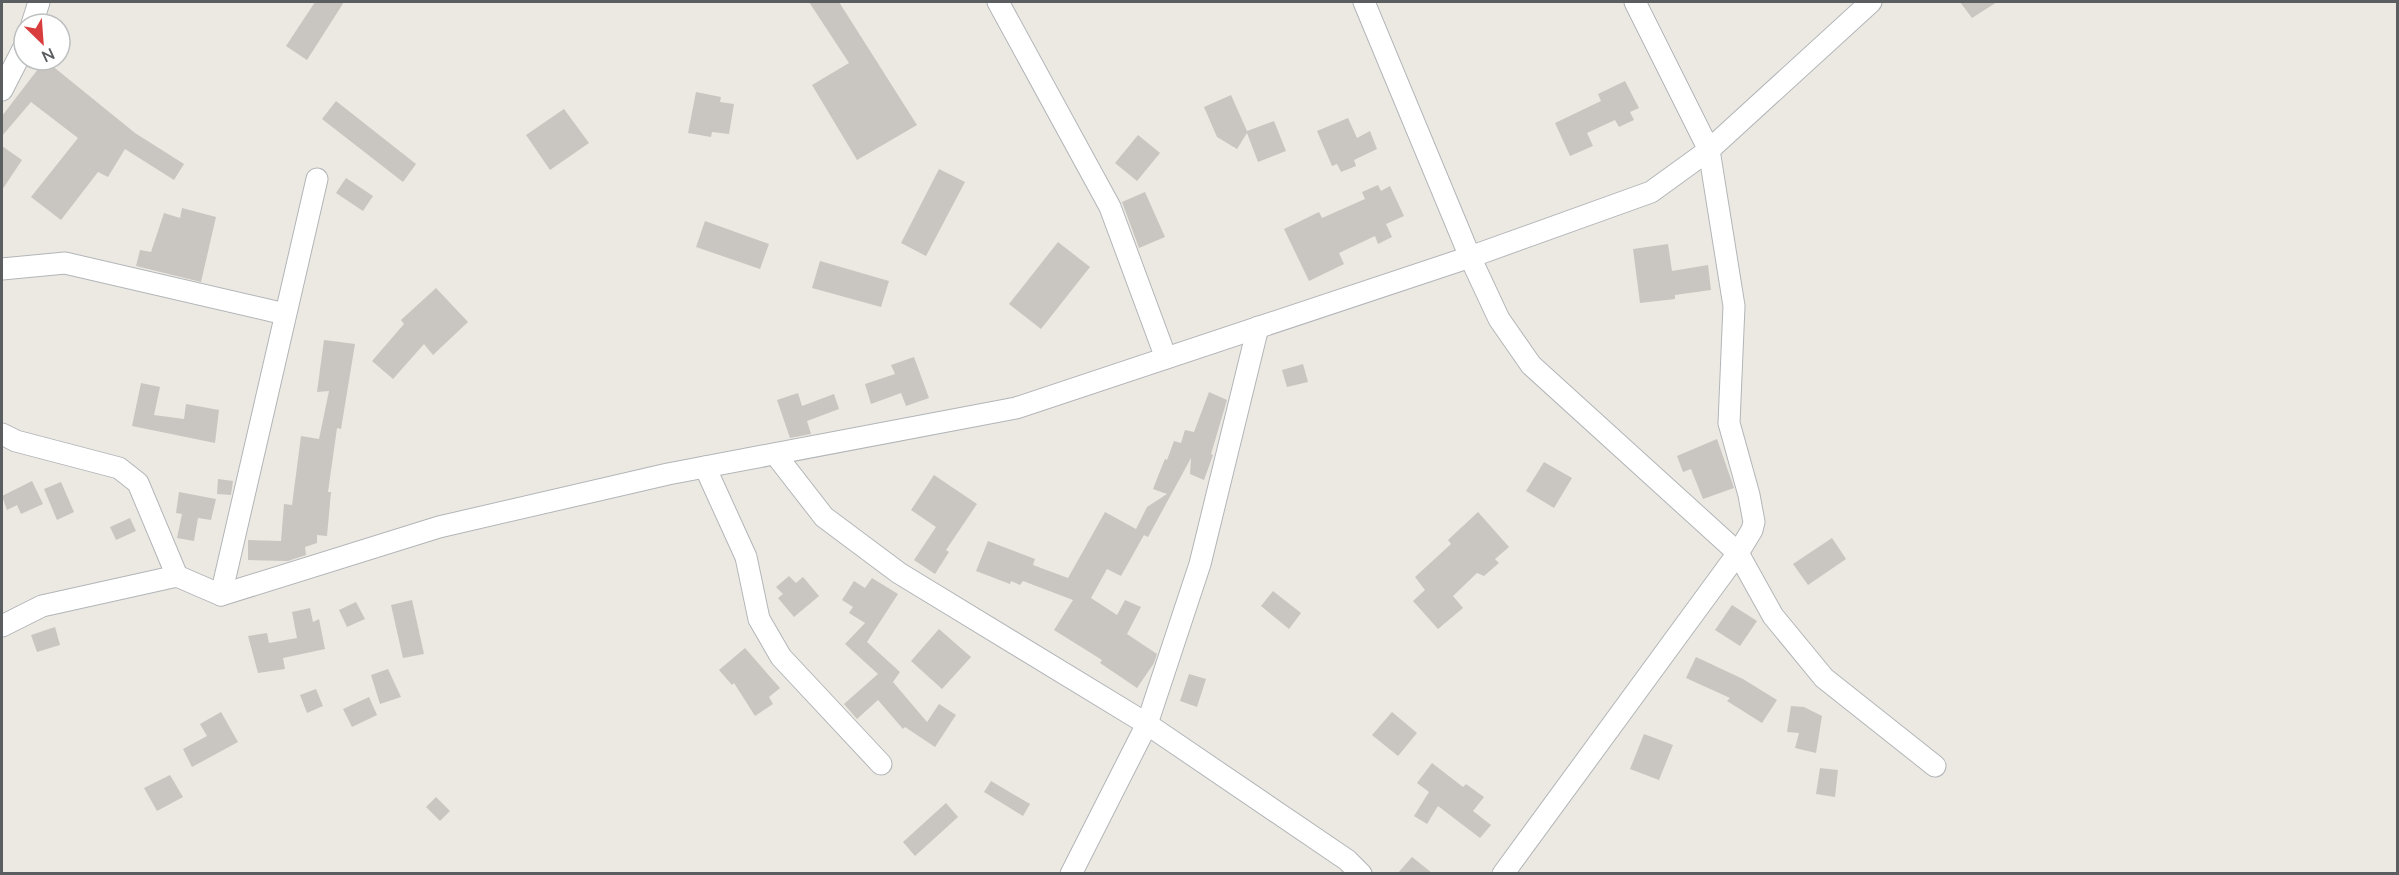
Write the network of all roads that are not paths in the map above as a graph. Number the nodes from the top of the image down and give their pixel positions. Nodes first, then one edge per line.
1 (998, 2) edge
2 (1364, 2) edge
3 (1635, 2) edge
4 (1871, 2) edge
5 (12, 70) edge
6 (2, 90) edge
7 (1708, 150) junction
8 (317, 179) dead end
9 (1470, 257) junction
10 (2, 269) edge
11 (285, 314) junction
12 (1258, 327) junction
13 (1166, 358) junction
14 (2, 434) edge
15 (775, 454) junction
16 (705, 467) junction
17 (1738, 553) junction
18 (177, 576) junction
19 (220, 595) junction
20 (2, 626) edge
21 (1147, 724) junction
22 (880, 764) dead end
23 (1935, 766) dead end
24 (1071, 873) edge
25 (1360, 873) edge
26 (1503, 873) edge

1 - 13 street
2 - 9 street
3 - 7 street
4 - 7 street
5 - 6 street
7 - 9 street
7 - 17 street
8 - 11 street
9 - 12 street
9 - 17 street
10 - 11 street
11 - 19 street
12 - 13 street
12 - 21 street
13 - 15 street
14 - 18 street
15 - 16 street
15 - 21 street
16 - 19 street
16 - 22 street
17 - 23 street
17 - 26 street
18 - 19 street
18 - 20 street
21 - 24 street
21 - 25 street

